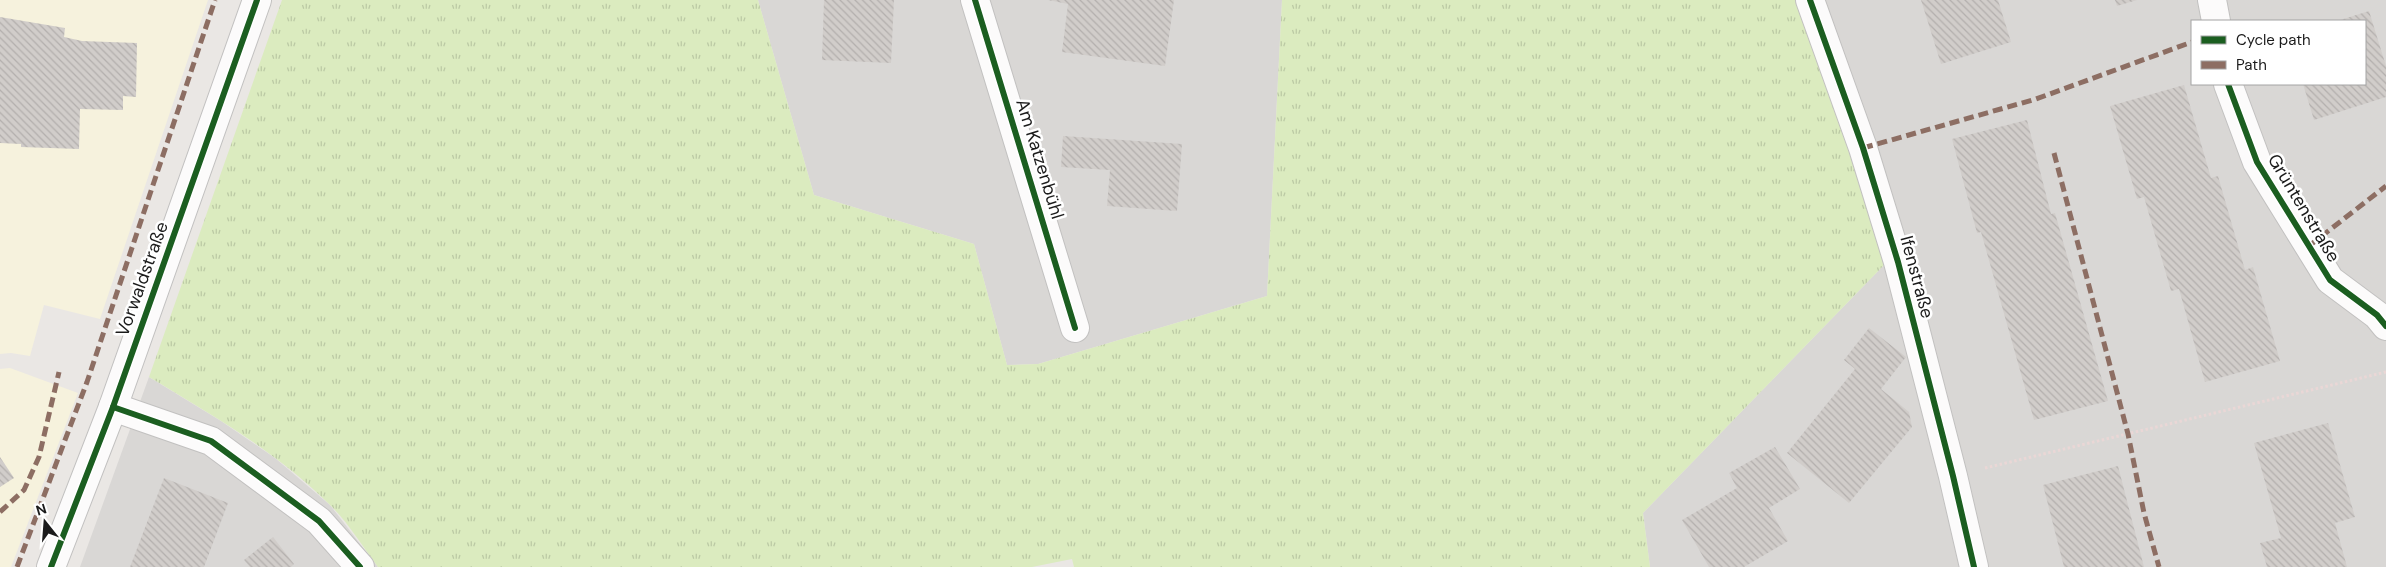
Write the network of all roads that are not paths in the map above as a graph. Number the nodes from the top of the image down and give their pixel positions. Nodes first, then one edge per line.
1 (257, 0) edge
2 (975, 0) edge
3 (1810, 0) edge
4 (2212, 0) edge
5 (2216, 20) edge
6 (2228, 85) edge
7 (2386, 326) edge
8 (1075, 328) dead end
9 (113, 406) junction
10 (51, 567) edge
11 (360, 567) edge
12 (1974, 567) edge

1 - 9 street, Vorwaldstraße
2 - 8 street, Am Katzenbühl
3 - 12 street, Ifenstraße
4 - 5 street
6 - 7 street, Grüntenstraße
9 - 10 street, Vorwaldstraße
9 - 11 street

